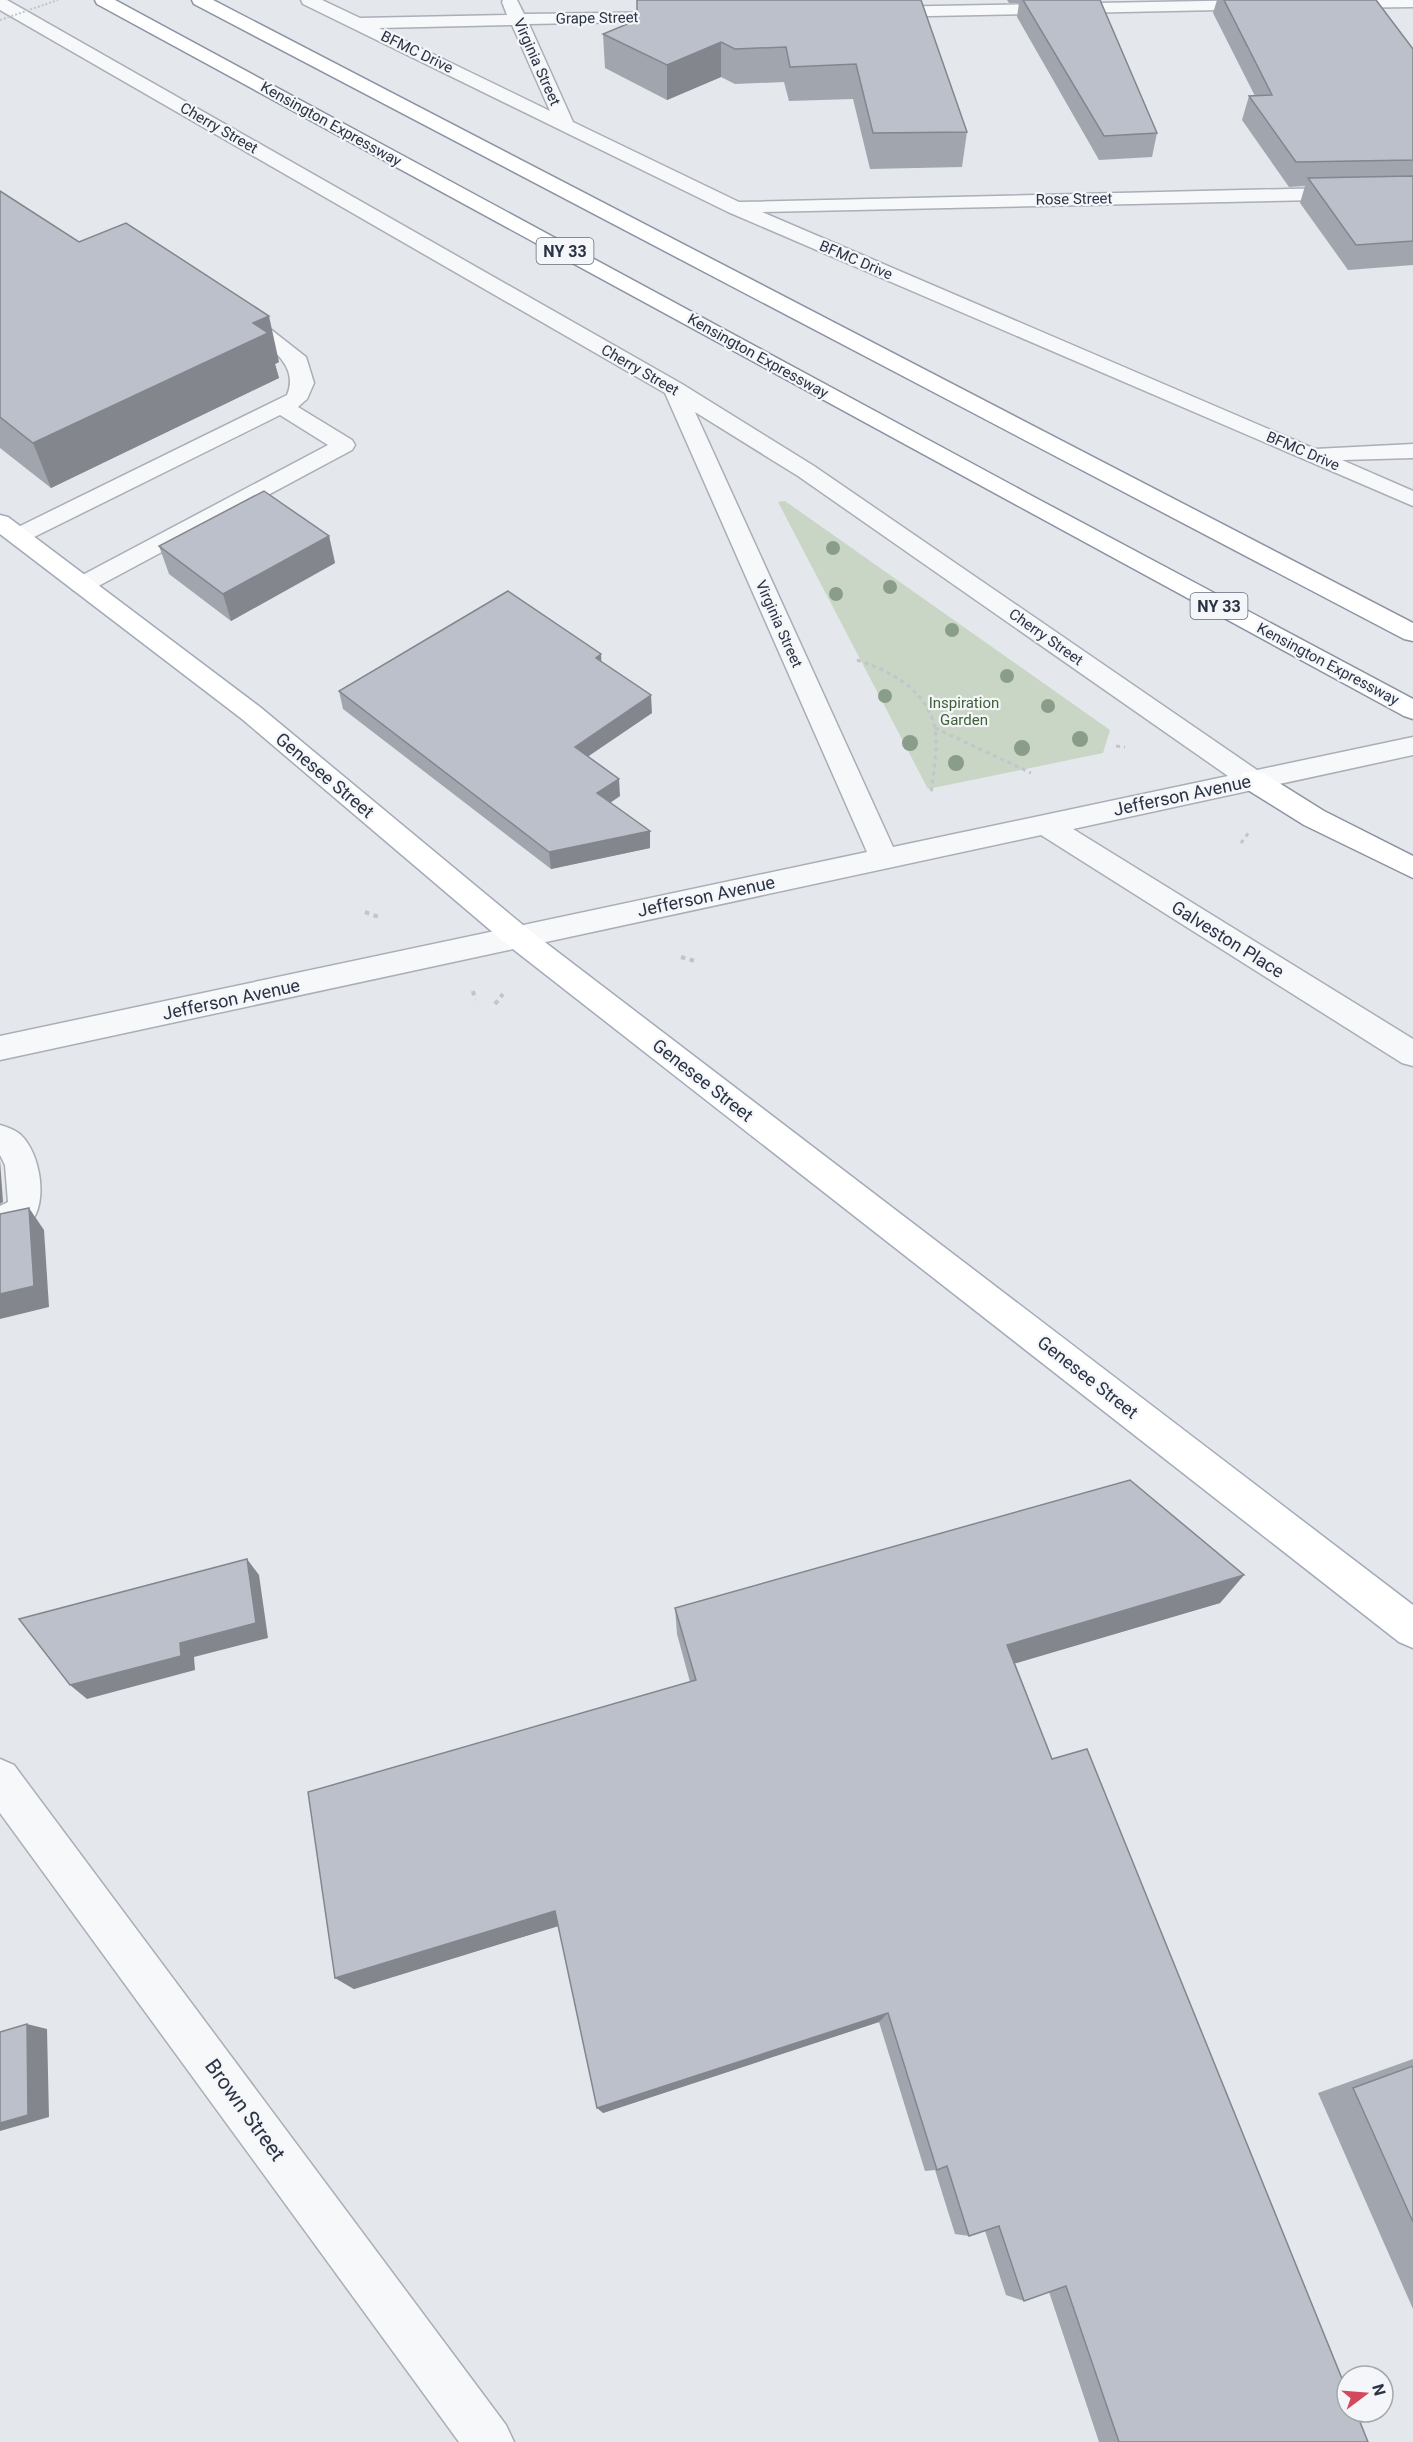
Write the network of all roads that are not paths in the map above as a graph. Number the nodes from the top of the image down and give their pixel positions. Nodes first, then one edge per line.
1 (103, 0) edge
2 (200, 0) edge
3 (309, 0) edge
4 (509, 0) edge
5 (1413, 2) edge
6 (0, 3) edge
7 (1282, 4) edge
8 (1318, 4) edge
9 (864, 13) edge
10 (698, 16) edge
11 (519, 20) junction
12 (357, 23) junction
13 (565, 124) junction
14 (1413, 192) edge
15 (735, 208) junction
16 (248, 321) edge
17 (674, 389) junction
18 (281, 406) junction
19 (1413, 451) edge
20 (1310, 454) junction
21 (1413, 500) edge
22 (9, 529) edge
23 (82, 585) junction
24 (1413, 633) edge
25 (1413, 710) edge
26 (1413, 746) edge
27 (1253, 780) junction
28 (1044, 824) junction
29 (884, 858) junction
30 (1413, 868) edge
31 (519, 938) junction
32 (0, 1048) edge
33 (1413, 1054) edge
34 (0, 1138) edge
35 (0, 1220) edge
36 (1413, 1629) edge
37 (0, 1779) edge
38 (489, 2442) edge

1 - 25 main road, Kensington Expressway / NY 33
2 - 24 main road
3 - 12 street, BFMC Drive
4 - 11 street, Virginia Street
5 - 8 street
6 - 17 street, Cherry Street
7 - 9 street
10 - 11 street, Grape Street
11 - 12 street, Grape Street
11 - 13 street, Virginia Street
12 - 13 street, BFMC Drive
13 - 15 street, BFMC Drive
14 - 15 street, Rose Street
15 - 20 street, BFMC Drive
16 - 18 street
17 - 27 street, Cherry Street
17 - 29 street, Virginia Street
18 - 22 street
18 - 23 street
19 - 20 street
20 - 21 street, BFMC Drive
22 - 23 main road, Genesee Street
23 - 31 main road, Genesee Street
26 - 27 street, Jefferson Avenue
27 - 28 street, Jefferson Avenue
27 - 30 main road
28 - 29 street, Jefferson Avenue
28 - 33 street, Galveston Place
29 - 31 street, Jefferson Avenue
31 - 32 street, Jefferson Avenue
31 - 36 main road, Genesee Street
34 - 35 street
37 - 38 street, Brown Street

